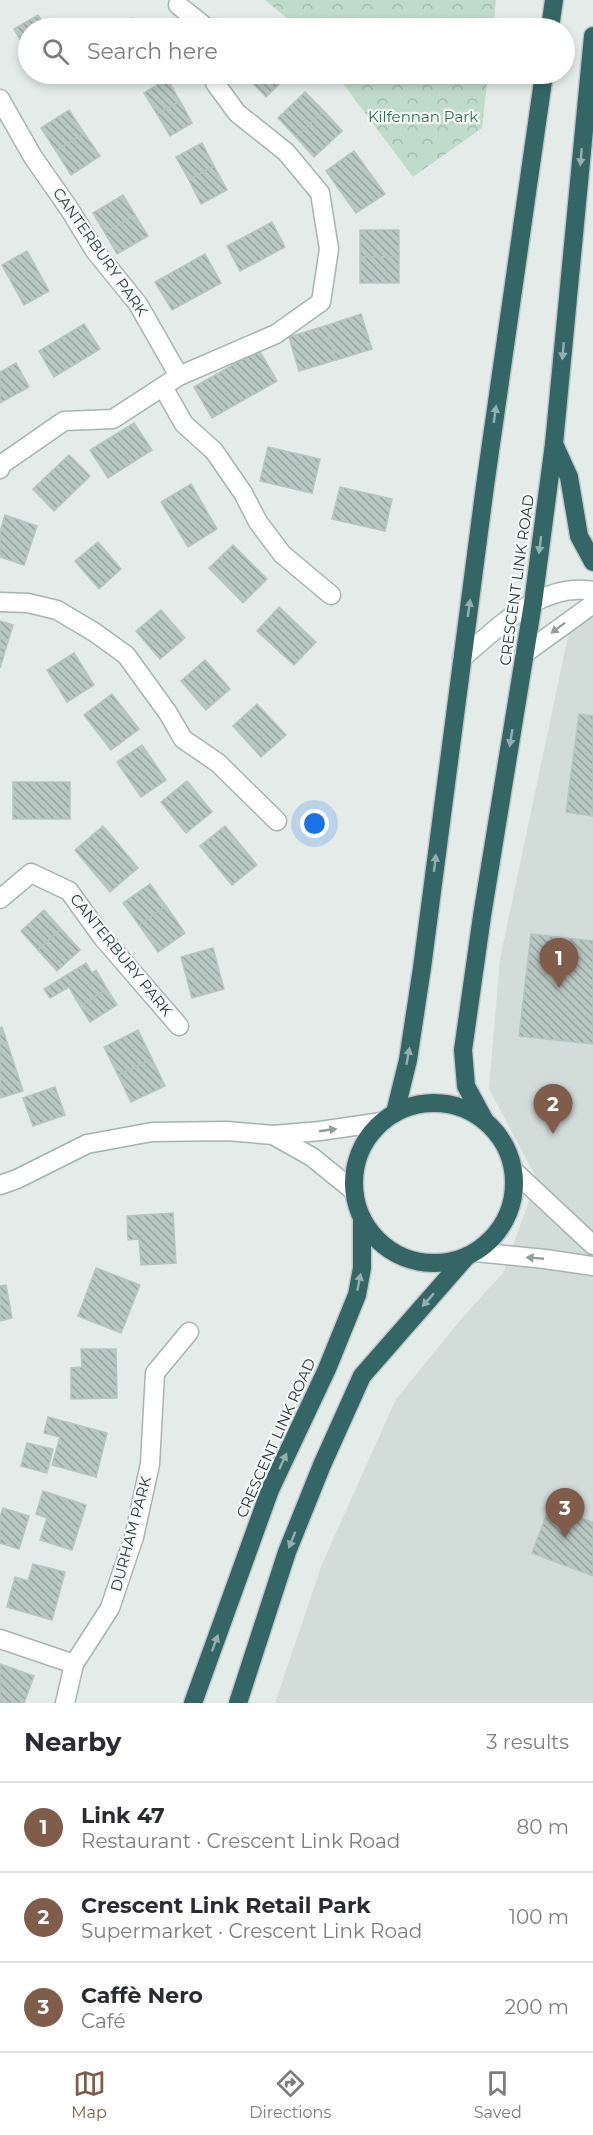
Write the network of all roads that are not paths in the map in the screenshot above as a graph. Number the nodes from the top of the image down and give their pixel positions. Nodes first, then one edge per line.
1 (554, 0) edge
2 (178, 5) dead end
3 (194, 18) edge
4 (551, 18) edge
5 (593, 36) edge
6 (216, 84) edge
7 (543, 84) edge
8 (0, 99) edge
9 (179, 376) junction
10 (163, 387) junction
11 (554, 444) junction
12 (1, 464) edge
13 (593, 562) edge
14 (593, 591) edge
15 (331, 595) dead end
16 (0, 602) edge
17 (533, 603) junction
18 (593, 604) edge
19 (524, 654) junction
20 (462, 658) junction
21 (277, 821) dead end
22 (0, 899) edge
23 (179, 1026) dead end
24 (388, 1118) junction
25 (485, 1121) junction
26 (273, 1135) junction
27 (514, 1171) junction
28 (0, 1185) edge
29 (354, 1191) junction
30 (362, 1218) junction
31 (593, 1245) edge
32 (471, 1254) junction
33 (593, 1266) edge
34 (189, 1332) dead end
35 (0, 1639) edge
36 (74, 1664) junction
37 (65, 1703) edge
38 (193, 1703) edge
39 (238, 1703) edge

1 - 4 highway
2 - 3 street
5 -> 11 highway, CRESCENT LINK ROAD
6 - 9 street
20 -> 7 highway, CRESCENT LINK ROAD
8 - 9 street, CANTERBURY PARK
9 - 10 street
10 - 12 street
10 - 15 street
11 - 13 highway
11 -> 17 highway, CRESCENT LINK ROAD
14 - 17 street
16 - 21 street
17 - 19 highway, CRESCENT LINK ROAD
17 - 20 street
18 -> 19 street
19 -> 25 highway, CRESCENT LINK ROAD
24 -> 20 highway, CRESCENT LINK ROAD
22 - 23 street, CANTERBURY PARK
24 - 25 highway, CRESCENT LINK ROAD
26 -> 24 street
24 - 29 highway, CRESCENT LINK ROAD
25 - 27 highway, CRESCENT LINK ROAD
26 - 28 street
26 - 29 street
27 - 31 street
27 - 32 highway, CRESCENT LINK ROAD
29 - 30 highway, CRESCENT LINK ROAD
30 - 32 highway, CRESCENT LINK ROAD
38 -> 30 highway, CRESCENT LINK ROAD
33 -> 32 street
32 -> 39 highway, CRESCENT LINK ROAD
34 - 36 street, DURHAM PARK
35 - 36 street
36 - 37 street, DURHAM PARK

